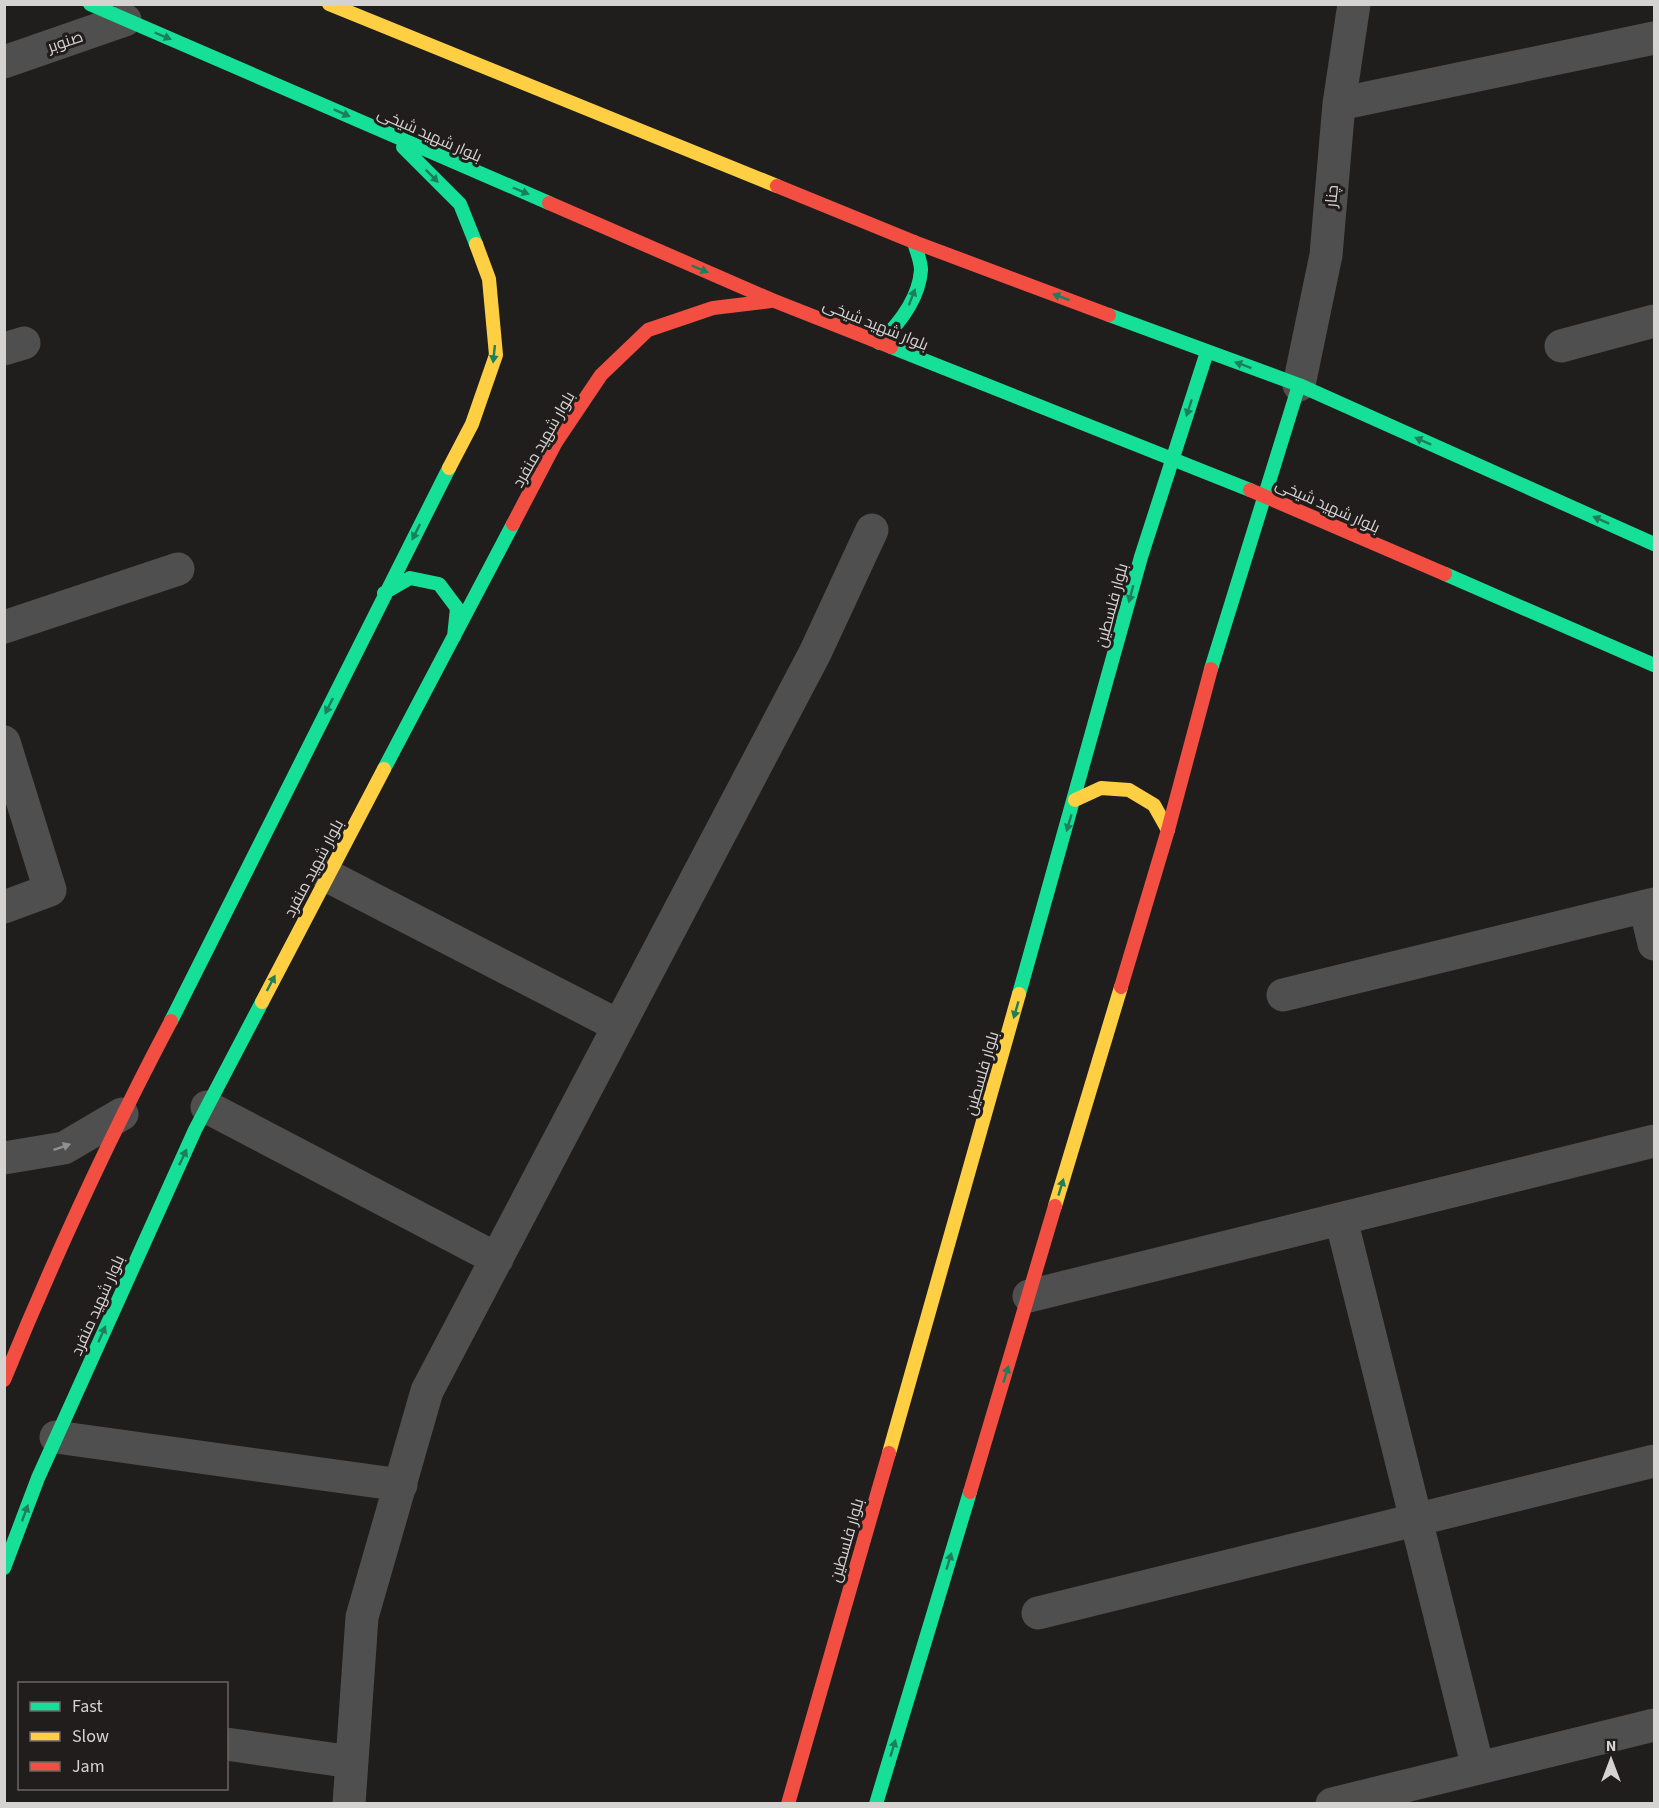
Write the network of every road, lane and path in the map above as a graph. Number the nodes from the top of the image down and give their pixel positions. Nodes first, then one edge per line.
1 (90, 4) edge
2 (329, 4) edge
3 (1354, 4) edge
4 (125, 20) junction
5 (1654, 38) edge
6 (4, 62) edge
7 (1339, 104) junction
8 (391, 135) junction
9 (914, 242) junction
10 (772, 300) junction
11 (1654, 321) edge
12 (879, 343) junction
13 (1562, 346) dead end
14 (1207, 352) junction
15 (1299, 385) junction
16 (1172, 459) junction
17 (1264, 495) junction
18 (872, 530) dead end
19 (1654, 544) edge
20 (178, 569) dead end
21 (384, 593) junction
22 (4, 627) edge
23 (454, 637) junction
24 (1654, 665) edge
25 (4, 742) edge
26 (1075, 800) junction
27 (1168, 830) junction
28 (328, 876) junction
29 (1650, 905) edge
30 (4, 907) edge
31 (1654, 944) edge
32 (1282, 995) dead end
33 (619, 1026) junction
34 (207, 1107) junction
35 (122, 1114) junction
36 (1654, 1141) edge
37 (4, 1158) edge
38 (1341, 1219) junction
39 (497, 1259) junction
40 (1029, 1296) junction
41 (4, 1380) edge
42 (56, 1437) junction
43 (1654, 1461) edge
44 (400, 1485) junction
45 (1416, 1520) junction
46 (4, 1568) edge
47 (1038, 1613) dead end
48 (1654, 1725) edge
49 (228, 1744) edge
50 (352, 1762) junction
51 (1478, 1768) junction
52 (350, 1803) edge
53 (788, 1803) edge
54 (876, 1803) edge
55 (1332, 1803) edge

1 - 4 main road, بلوار شهید شیخی
2 - 9 main road
3 - 7 street, چنار
4 - 6 street, صنوبر
4 -> 8 main road, بلوار شهید شیخی
5 - 7 street
7 - 15 street, چنار
8 -> 10 main road, بلوار شهید شیخی
8 -> 21 main road
12 -> 9 main road
14 -> 9 main road
10 - 12 main road, بلوار شهید شیخی
10 - 23 main road, بلوار شهید منفرد
11 - 13 street
12 - 16 main road, بلوار شهید شیخی
15 -> 14 main road
14 -> 16 main road, بلوار فلسطین
15 - 17 main road
19 -> 15 main road
16 - 17 main road, بلوار شهید شیخی
16 -> 26 main road, بلوار فلسطین
17 - 24 main road, بلوار شهید شیخی
17 - 27 main road
18 - 33 street
20 - 22 street
21 - 23 main road
21 -> 35 main road
23 - 28 main road, بلوار شهید منفرد
25 - 30 street
26 - 27 main road
26 -> 53 main road, بلوار فلسطین
40 -> 27 main road
28 - 33 street
34 -> 28 main road, بلوار شهید منفرد
29 - 31 street
29 - 32 street
33 - 39 street
34 - 39 street
42 -> 34 main road, بلوار شهید منفرد
37 -> 35 street
35 - 41 main road
36 - 38 street
38 - 40 street
38 - 45 street
39 - 44 street
54 -> 40 main road
42 - 44 street
46 -> 42 main road, بلوار شهید منفرد
43 - 45 street
44 - 50 street
45 - 47 street
45 - 51 street
48 - 51 street
49 - 50 street
50 - 52 street
51 - 55 street

